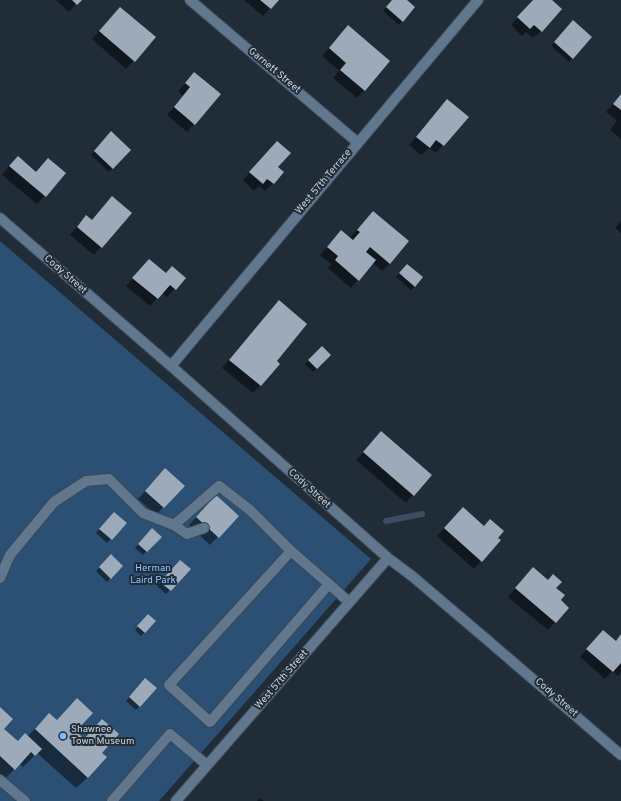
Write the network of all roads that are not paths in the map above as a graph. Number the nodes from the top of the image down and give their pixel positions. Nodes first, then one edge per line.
1 (190, 0) edge
2 (478, 0) edge
3 (357, 142) junction
4 (0, 218) edge
5 (170, 366) junction
6 (174, 525) junction
7 (204, 528) dead end
8 (291, 551) junction
9 (388, 558) junction
10 (0, 578) edge
11 (329, 584) junction
12 (350, 602) junction
13 (621, 755) edge
14 (207, 765) junction
15 (0, 780) edge
16 (25, 801) edge
17 (112, 801) edge
18 (176, 801) edge

1 - 3 street, Garnett Street
2 - 3 street, West 57th Terrace
3 - 5 street, West 57th Terrace
4 - 5 street, Cody Street
5 - 9 street, Cody Street
6 - 7 street
6 - 8 street
6 - 10 street
8 - 11 street
8 - 11 street
9 - 12 street, West 57th Street
9 - 13 street, Cody Street
11 - 12 street
12 - 14 street, West 57th Street
14 - 17 street
14 - 18 street, West 57th Street
15 - 16 street

